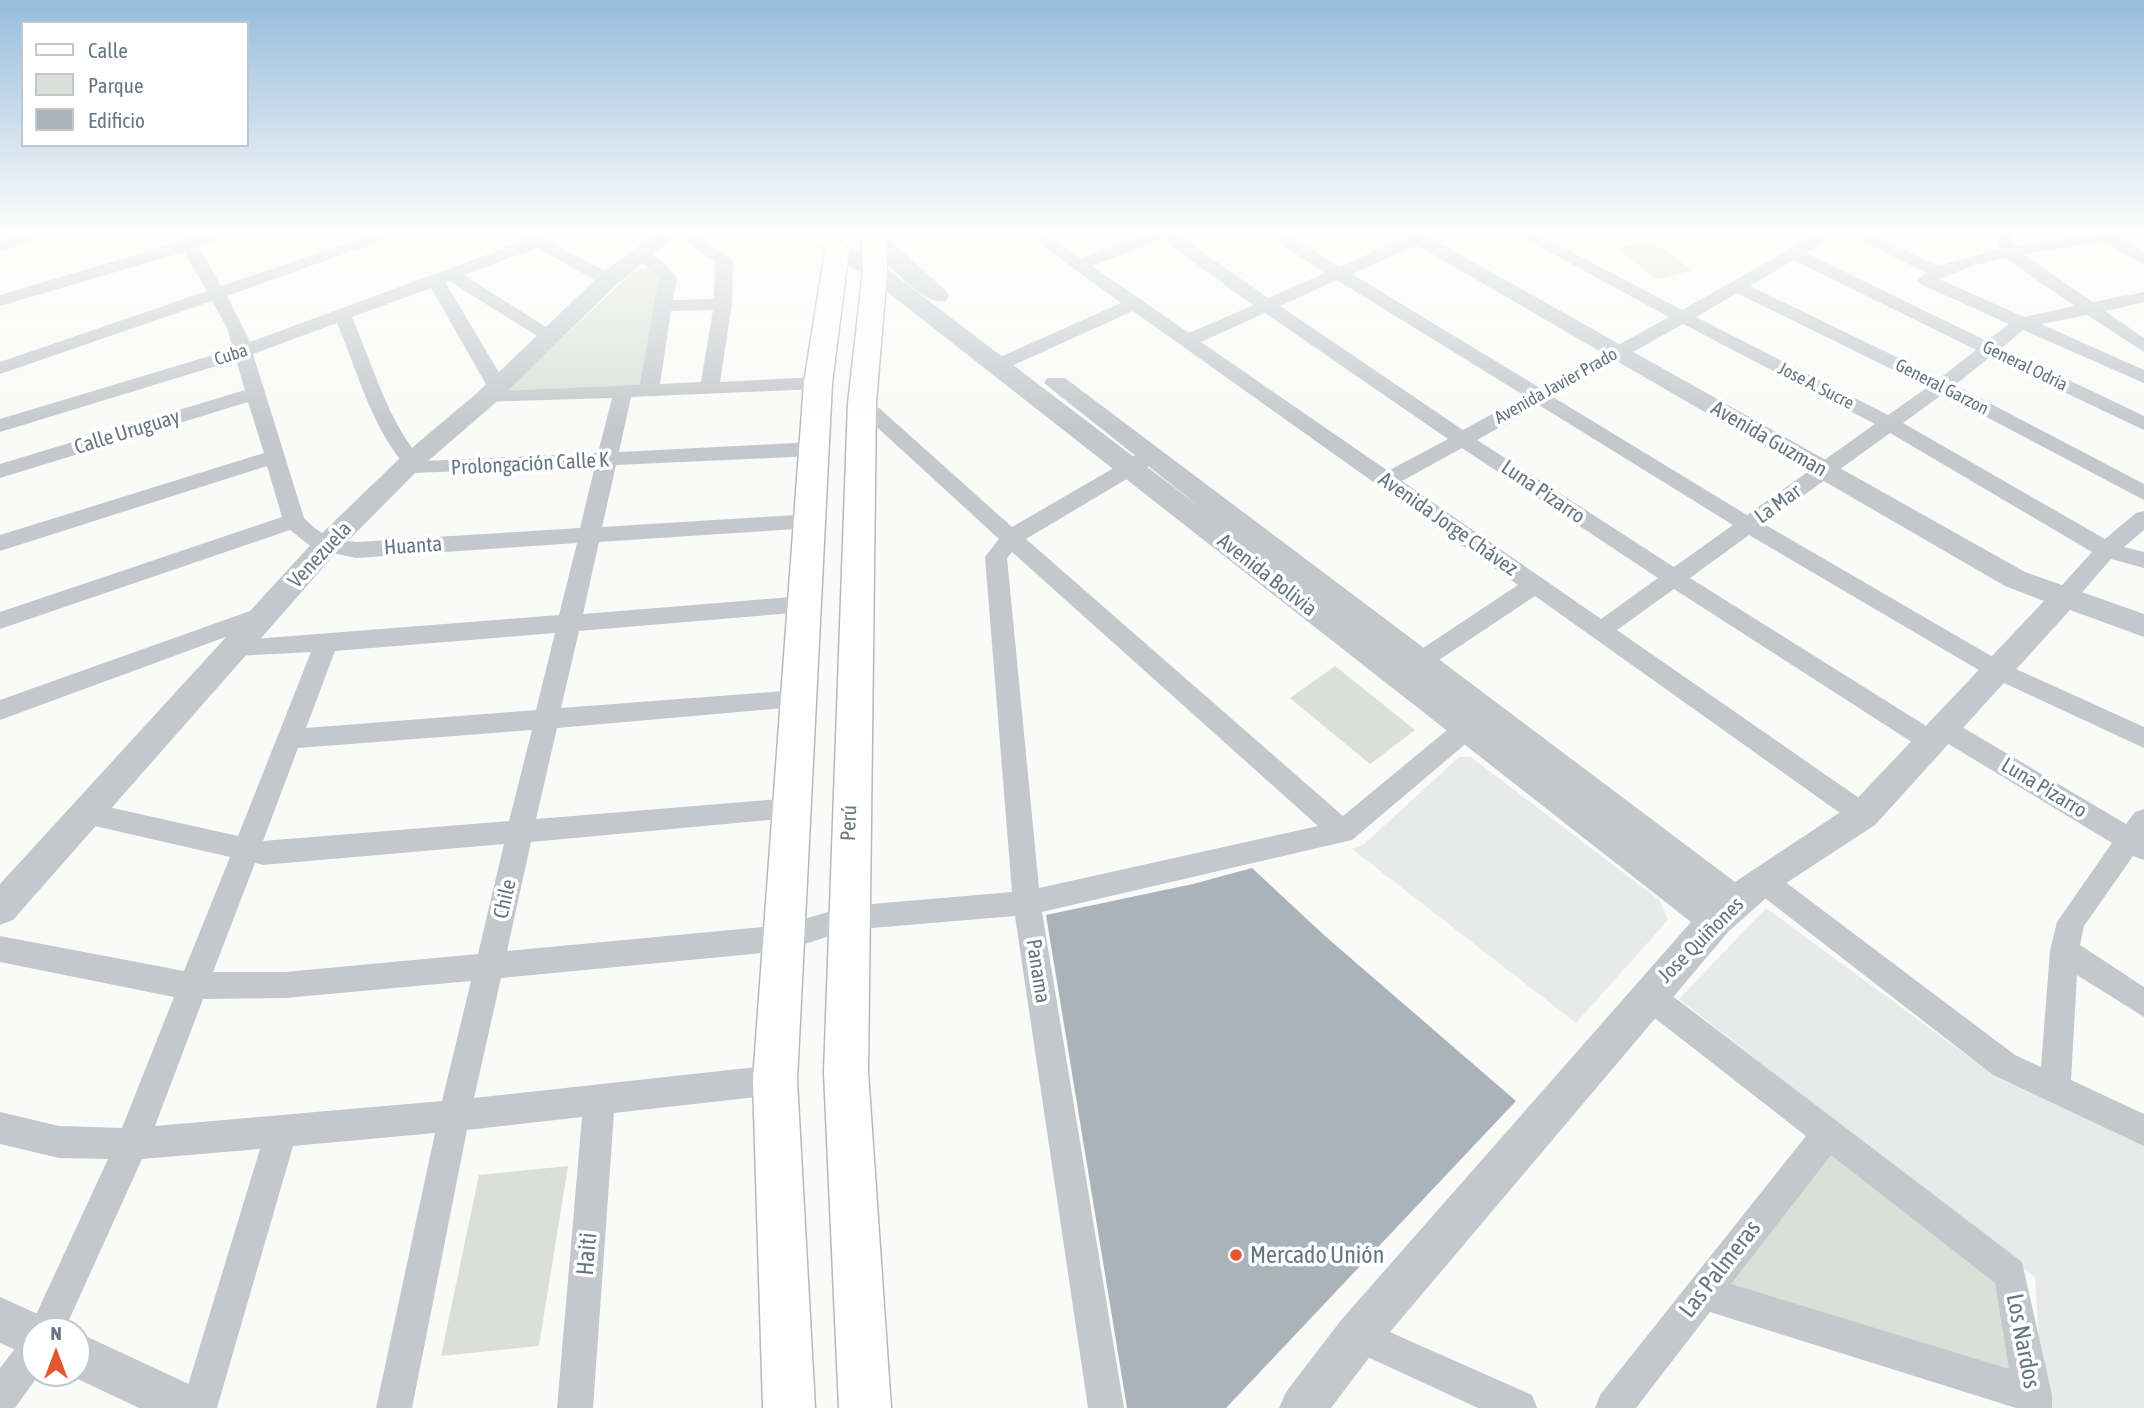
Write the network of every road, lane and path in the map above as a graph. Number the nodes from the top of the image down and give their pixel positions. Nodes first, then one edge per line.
1 (204, 298) edge
2 (217, 298) edge
3 (389, 298) edge
4 (452, 298) edge
5 (478, 298) edge
6 (590, 298) edge
7 (664, 298) edge
8 (723, 298) edge
9 (843, 298) edge
10 (861, 298) edge
11 (930, 298) edge
12 (1128, 298) edge
13 (1254, 298) edge
14 (1284, 298) edge
15 (1377, 298) edge
16 (1519, 298) edge
17 (1643, 298) edge
18 (1717, 298) edge
19 (1761, 298) edge
20 (1886, 298) edge
21 (1965, 298) edge
22 (2074, 298) edge
23 (2140, 298) edge
24 (1136, 303) junction
25 (723, 304) junction
26 (663, 306) junction
27 (1265, 306) junction
28 (2088, 307) junction
29 (342, 314) junction
30 (1681, 318) junction
31 (2021, 323) junction
32 (550, 338) junction
33 (1187, 341) junction
34 (2144, 346) edge
35 (1991, 348) junction
36 (241, 352) junction
37 (1615, 352) junction
38 (1009, 360) junction
39 (0, 368) edge
40 (2144, 377) edge
41 (818, 383) junction
42 (1942, 386) junction
43 (710, 387) junction
44 (636, 391) junction
45 (492, 392) junction
46 (254, 394) junction
47 (1537, 396) junction
48 (862, 403) junction
49 (1889, 423) junction
50 (2144, 424) edge
51 (0, 426) edge
52 (1462, 438) junction
53 (815, 449) junction
54 (274, 457) junction
55 (607, 461) junction
56 (1140, 462) junction
57 (410, 463) junction
58 (1824, 470) junction
59 (0, 471) edge
60 (1387, 481) junction
61 (2144, 493) edge
62 (2144, 518) edge
63 (294, 521) junction
64 (811, 522) junction
65 (1748, 525) junction
66 (590, 534) junction
67 (1013, 537) junction
68 (0, 543) edge
69 (325, 547) junction
70 (2106, 550) junction
71 (2144, 560) edge
72 (1673, 579) junction
73 (1535, 586) junction
74 (2063, 599) junction
75 (804, 604) junction
76 (264, 614) junction
77 (0, 621) edge
78 (570, 621) junction
79 (2144, 626) edge
80 (1600, 631) junction
81 (326, 643) junction
82 (236, 647) junction
83 (1409, 669) junction
84 (1997, 670) junction
85 (798, 699) junction
86 (0, 710) edge
87 (547, 719) junction
88 (1466, 728) junction
89 (1937, 734) junction
90 (2144, 738) edge
91 (289, 739) junction
92 (792, 809) junction
93 (86, 813) junction
94 (1863, 816) junction
95 (1343, 832) junction
96 (520, 834) junction
97 (2139, 836) edge
98 (246, 852) junction
99 (1738, 901) junction
100 (1027, 903) junction
101 (0, 909) edge
102 (848, 918) junction
103 (784, 938) junction
104 (0, 949) edge
105 (2064, 951) junction
106 (489, 967) junction
107 (192, 986) junction
108 (1648, 995) junction
109 (2144, 1003) edge
110 (775, 1080) junction
111 (2055, 1089) junction
112 (599, 1100) junction
113 (454, 1116) junction
114 (0, 1128) edge
115 (2144, 1130) edge
116 (281, 1131) junction
117 (1829, 1132) junction
118 (132, 1144) junction
119 (1702, 1292) junction
120 (52, 1317) edge
121 (0, 1319) edge
122 (21, 1329) edge
123 (1358, 1335) junction
124 (91, 1362) edge
125 (21, 1369) edge
126 (0, 1398) edge
127 (2034, 1402) edge
128 (190, 1408) edge
129 (199, 1408) edge
130 (394, 1408) edge
131 (575, 1408) edge
132 (789, 1408) edge
133 (865, 1408) edge
134 (1106, 1408) edge
135 (1302, 1408) edge
136 (1519, 1408) edge
137 (1613, 1408) edge

1 - 39 street
2 - 36 street
3 - 29 street, Cuba
4 - 45 street
5 - 32 street
6 - 32 street, Venezuela
7 - 26 street, Chile
8 - 25 street
9 - 41 main road
10 - 48 main road, Perú
11 - 38 street, Avenida Bolivia
12 - 24 street, Avenida Jorge Chávez
13 - 27 street, Luna Pizarro
14 - 27 street
15 - 47 street
16 - 37 street, Avenida Guzman
17 - 30 street, Jose A. Sucre
18 - 30 street, Avenida Javier Prado
19 - 42 street, General Garzon
20 - 35 street, General Odria
21 - 31 street
22 - 28 street
23 - 28 street
24 - 33 street, Avenida Jorge Chávez
24 - 38 street
25 - 26 street
25 - 43 street
26 - 44 street, Chile
27 - 33 street
27 - 52 street, Luna Pizarro
28 - 31 street
28 - 34 street
29 - 36 street, Cuba
29 - 57 street
30 - 37 street, Avenida Javier Prado
30 - 49 street, Jose A. Sucre
31 - 35 street, La Mar
31 - 40 street
32 - 45 street, Venezuela
33 - 60 street, Avenida Jorge Chávez
35 - 42 street, La Mar
35 - 50 street, General Odria
36 - 46 street
36 - 51 street, Cuba
37 - 47 street, Avenida Javier Prado
37 - 58 street, Avenida Guzman
38 - 56 street, Avenida Bolivia
41 - 43 street
41 - 53 main road
42 - 49 street, La Mar
42 - 61 street, General Garzon
43 - 44 street
44 - 45 street
44 - 55 street, Chile
45 - 57 street, Venezuela
46 - 54 street
46 - 59 street, Calle Uruguay
47 - 52 street, Avenida Javier Prado
47 - 65 street
48 - 67 street
48 - 102 main road, Perú
49 - 58 street, La Mar
49 - 70 street, Jose A. Sucre
52 - 60 street, Avenida Javier Prado
52 - 72 street, Luna Pizarro
53 - 55 street, Prolongación Calle K
53 - 64 main road
54 - 63 street
54 - 68 street
55 - 57 street, Prolongación Calle K
55 - 66 street, Chile
56 - 67 street
56 - 83 street, Avenida Bolivia
57 - 69 street, Venezuela
58 - 65 street, La Mar
58 - 74 street, Avenida Guzman
60 - 73 street, Avenida Jorge Chávez
62 - 70 street, Jose Quiñones
63 - 69 street
63 - 77 street
64 - 66 street, Huanta
64 - 75 main road
65 - 72 street, La Mar
65 - 84 street
66 - 69 street, Huanta
66 - 78 street, Chile
67 - 95 street
67 - 100 street, Panama
69 - 76 street, Venezuela
70 - 71 street, Jose A. Sucre
70 - 74 street, Jose Quiñones
72 - 80 street, La Mar
72 - 89 street, Luna Pizarro
73 - 80 street, Avenida Jorge Chávez
73 - 83 street
74 - 79 street, Avenida Guzman
74 - 84 street, Jose Quiñones
75 - 78 street
75 - 85 main road
76 - 82 street, Venezuela
76 - 86 street
78 - 81 street
78 - 87 street, Chile
80 - 94 street, Avenida Jorge Chávez
81 - 82 street
81 - 91 street
82 - 93 street, Venezuela
83 - 88 street, Avenida Bolivia
83 - 99 street, Avenida Bolivia
84 - 89 street, Jose Quiñones
84 - 90 street
85 - 87 street
85 - 92 main road
87 - 91 street
87 - 96 street, Chile
88 - 95 street
88 - 99 street, Avenida Bolivia
89 - 94 street, Jose Quiñones
89 - 97 street, Luna Pizarro
91 - 98 street
92 - 96 street
92 - 103 main road
93 - 98 street
93 - 101 street, Venezuela
94 - 99 street, Jose Quiñones
95 - 100 street
96 - 98 street
96 - 106 street, Chile
97 - 105 street
98 - 107 street
99 - 108 street, Jose Quiñones
99 - 111 street
100 - 102 street
100 - 134 street, Panama
102 - 103 street
102 - 133 main road, Perú
103 - 106 street
103 - 110 main road
104 - 107 street
105 - 109 street
105 - 111 street
106 - 107 street
106 - 113 street, Chile
107 - 118 street
108 - 117 street
108 - 123 street, Jose Quiñones
110 - 112 street
110 - 132 main road
111 - 115 street
112 - 113 street
112 - 131 street, Haiti
113 - 116 street
113 - 130 street, Chile
114 - 118 street
116 - 118 street
116 - 129 street
117 - 119 street, Las Palmeras
117 - 127 street, Los Nardos
118 - 120 street
119 - 127 street
119 - 137 street, Las Palmeras
121 - 122 street
123 - 135 street, Jose Quiñones
123 - 136 street
124 - 128 street
125 - 126 street

